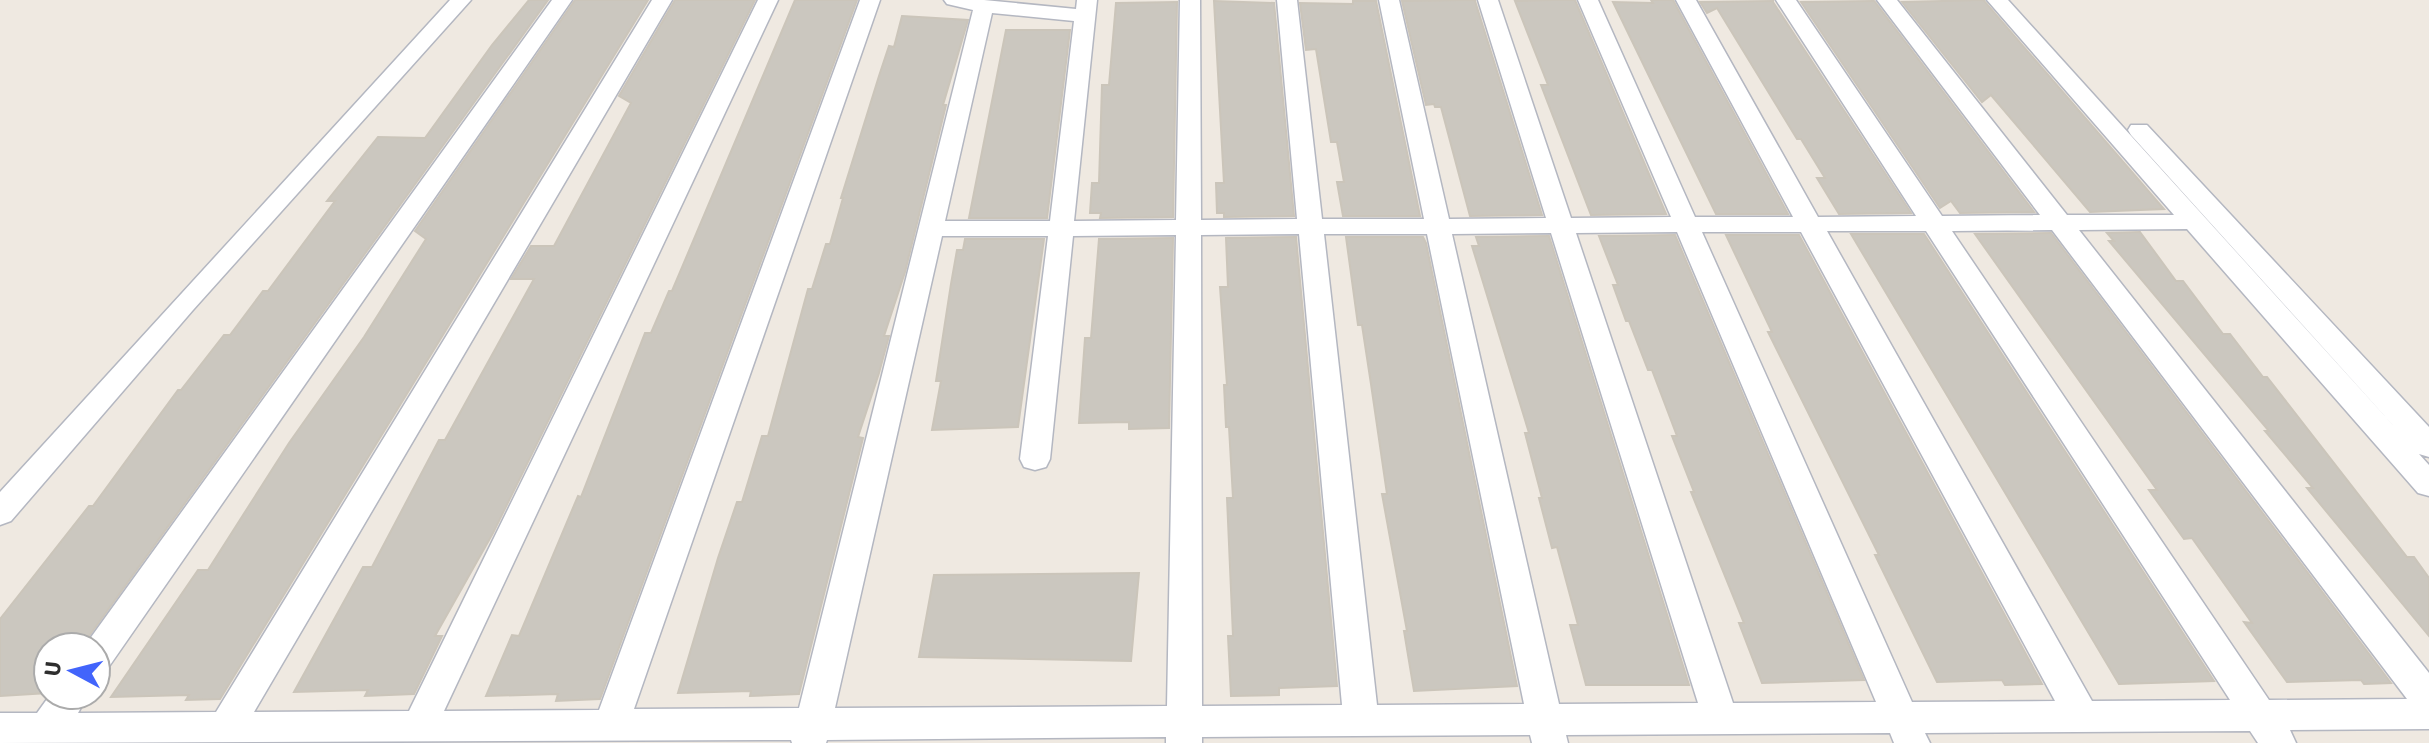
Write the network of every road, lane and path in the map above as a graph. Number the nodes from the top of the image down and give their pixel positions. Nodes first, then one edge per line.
1 (461, 0) edge
2 (562, 0) edge
3 (662, 0) edge
4 (768, 0) edge
5 (870, 0) edge
6 (954, 0) edge
7 (1190, 0) edge
8 (1287, 0) edge
9 (1389, 0) edge
10 (1488, 0) edge
11 (1588, 0) edge
12 (1686, 0) edge
13 (1786, 0) edge
14 (1887, 0) edge
15 (1997, 0) edge
16 (2019, 0) edge
17 (984, 6) junction
18 (1085, 8) edge
19 (2195, 222) junction
20 (1934, 223) junction
21 (2061, 223) junction
22 (1811, 224) junction
23 (1686, 225) junction
24 (1438, 226) junction
25 (1561, 226) junction
26 (1311, 227) junction
27 (1061, 228) junction
28 (1188, 228) junction
29 (932, 229) junction
30 (2429, 446) edge
31 (1035, 459) dead end
32 (2429, 485) edge
33 (0, 513) edge
34 (112, 635) edge
35 (2429, 700) edge
36 (59, 711) edge
37 (2429, 714) edge
38 (2082, 716) junction
39 (1721, 719) junction
40 (1361, 721) junction
41 (611, 725) junction
42 (226, 727) junction
43 (0, 729) edge
44 (2269, 729) edge
45 (1906, 730) edge
46 (1548, 731) edge
47 (1184, 732) edge
48 (811, 733) edge
49 (415, 735) edge
50 (41, 736) edge

1 - 33 street
2 - 34 street
3 - 42 street
4 - 49 street
5 - 41 street
6 - 17 street
7 - 28 street
8 - 26 street
9 - 24 street
10 - 25 street
11 - 23 street
12 - 22 street
13 - 20 street
14 - 21 street
15 - 19 street
16 - 30 street
17 - 18 street
17 - 29 street
18 - 27 street
19 - 21 street
19 - 32 street
20 - 21 street
20 - 22 street
20 - 44 street
21 - 35 street
22 - 23 street
22 - 38 street
23 - 25 street
23 - 45 street
24 - 25 street
24 - 26 street
24 - 46 street
25 - 39 street
26 - 28 street
26 - 40 street
27 - 28 street
27 - 29 street
27 - 31 street
28 - 47 street
29 - 48 street
36 - 50 street
37 - 44 street
38 - 44 street
38 - 45 street
39 - 45 street
39 - 46 street
40 - 46 street
40 - 47 street
41 - 48 street
41 - 49 street
42 - 49 street
42 - 50 street
43 - 50 street
47 - 48 street

